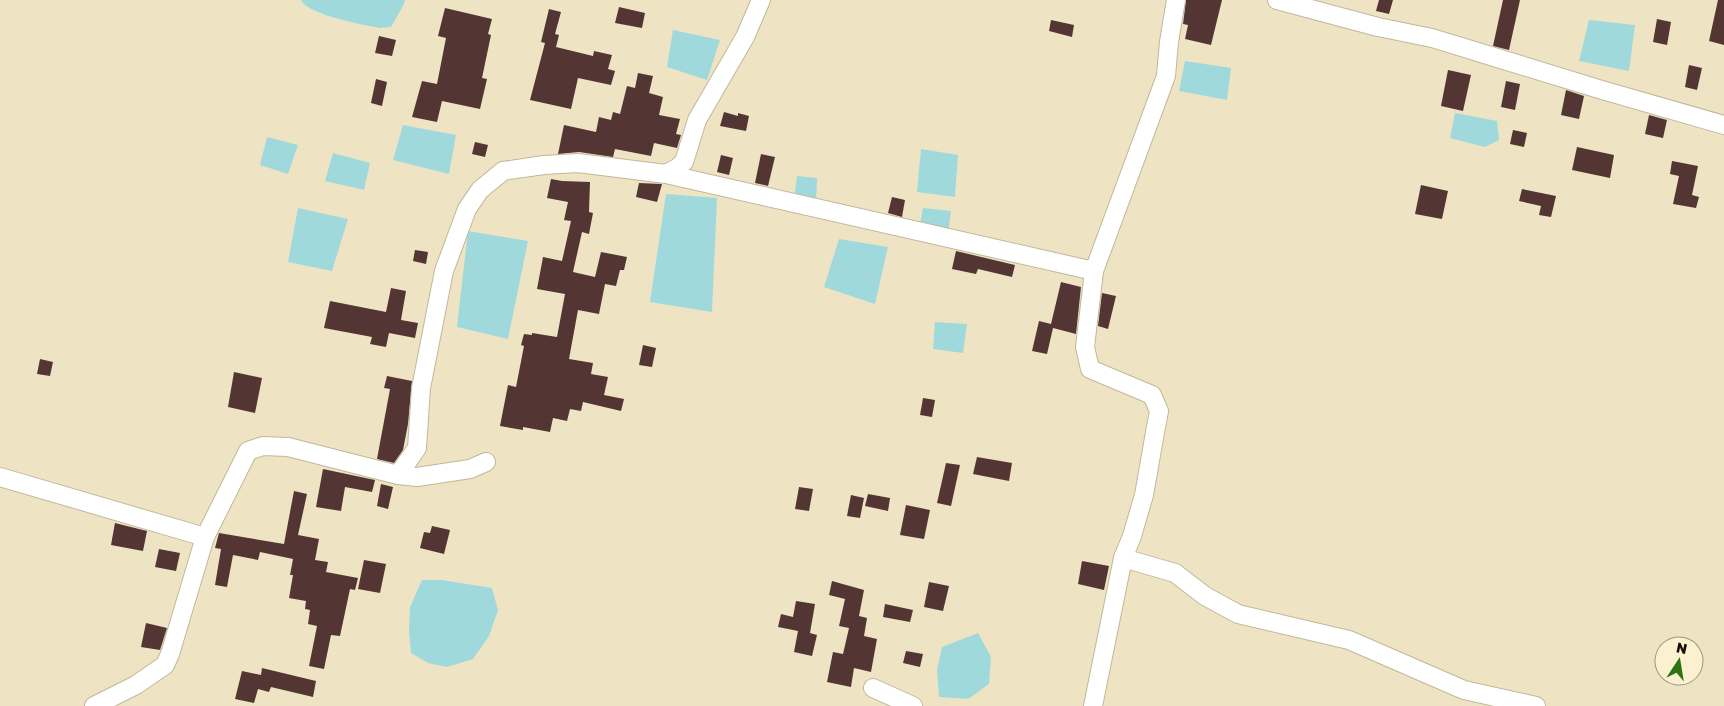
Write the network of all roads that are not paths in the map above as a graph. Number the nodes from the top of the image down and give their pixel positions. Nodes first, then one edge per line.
1 (760, 0) edge
2 (1176, 0) edge
3 (1277, 0) edge
4 (1724, 125) edge
5 (666, 174) junction
6 (1094, 271) junction
7 (486, 462) dead end
8 (398, 475) junction
9 (0, 477) edge
10 (205, 537) junction
11 (1123, 558) junction
12 (873, 688) dead end
13 (94, 706) edge
14 (913, 706) edge
15 (1093, 706) edge
16 (1536, 706) edge

1 - 5 street
2 - 6 street
3 - 4 street
5 - 6 street
5 - 8 street
6 - 11 street
7 - 8 street
8 - 10 street
9 - 10 street
10 - 13 street
11 - 15 street
11 - 16 street
12 - 14 street

